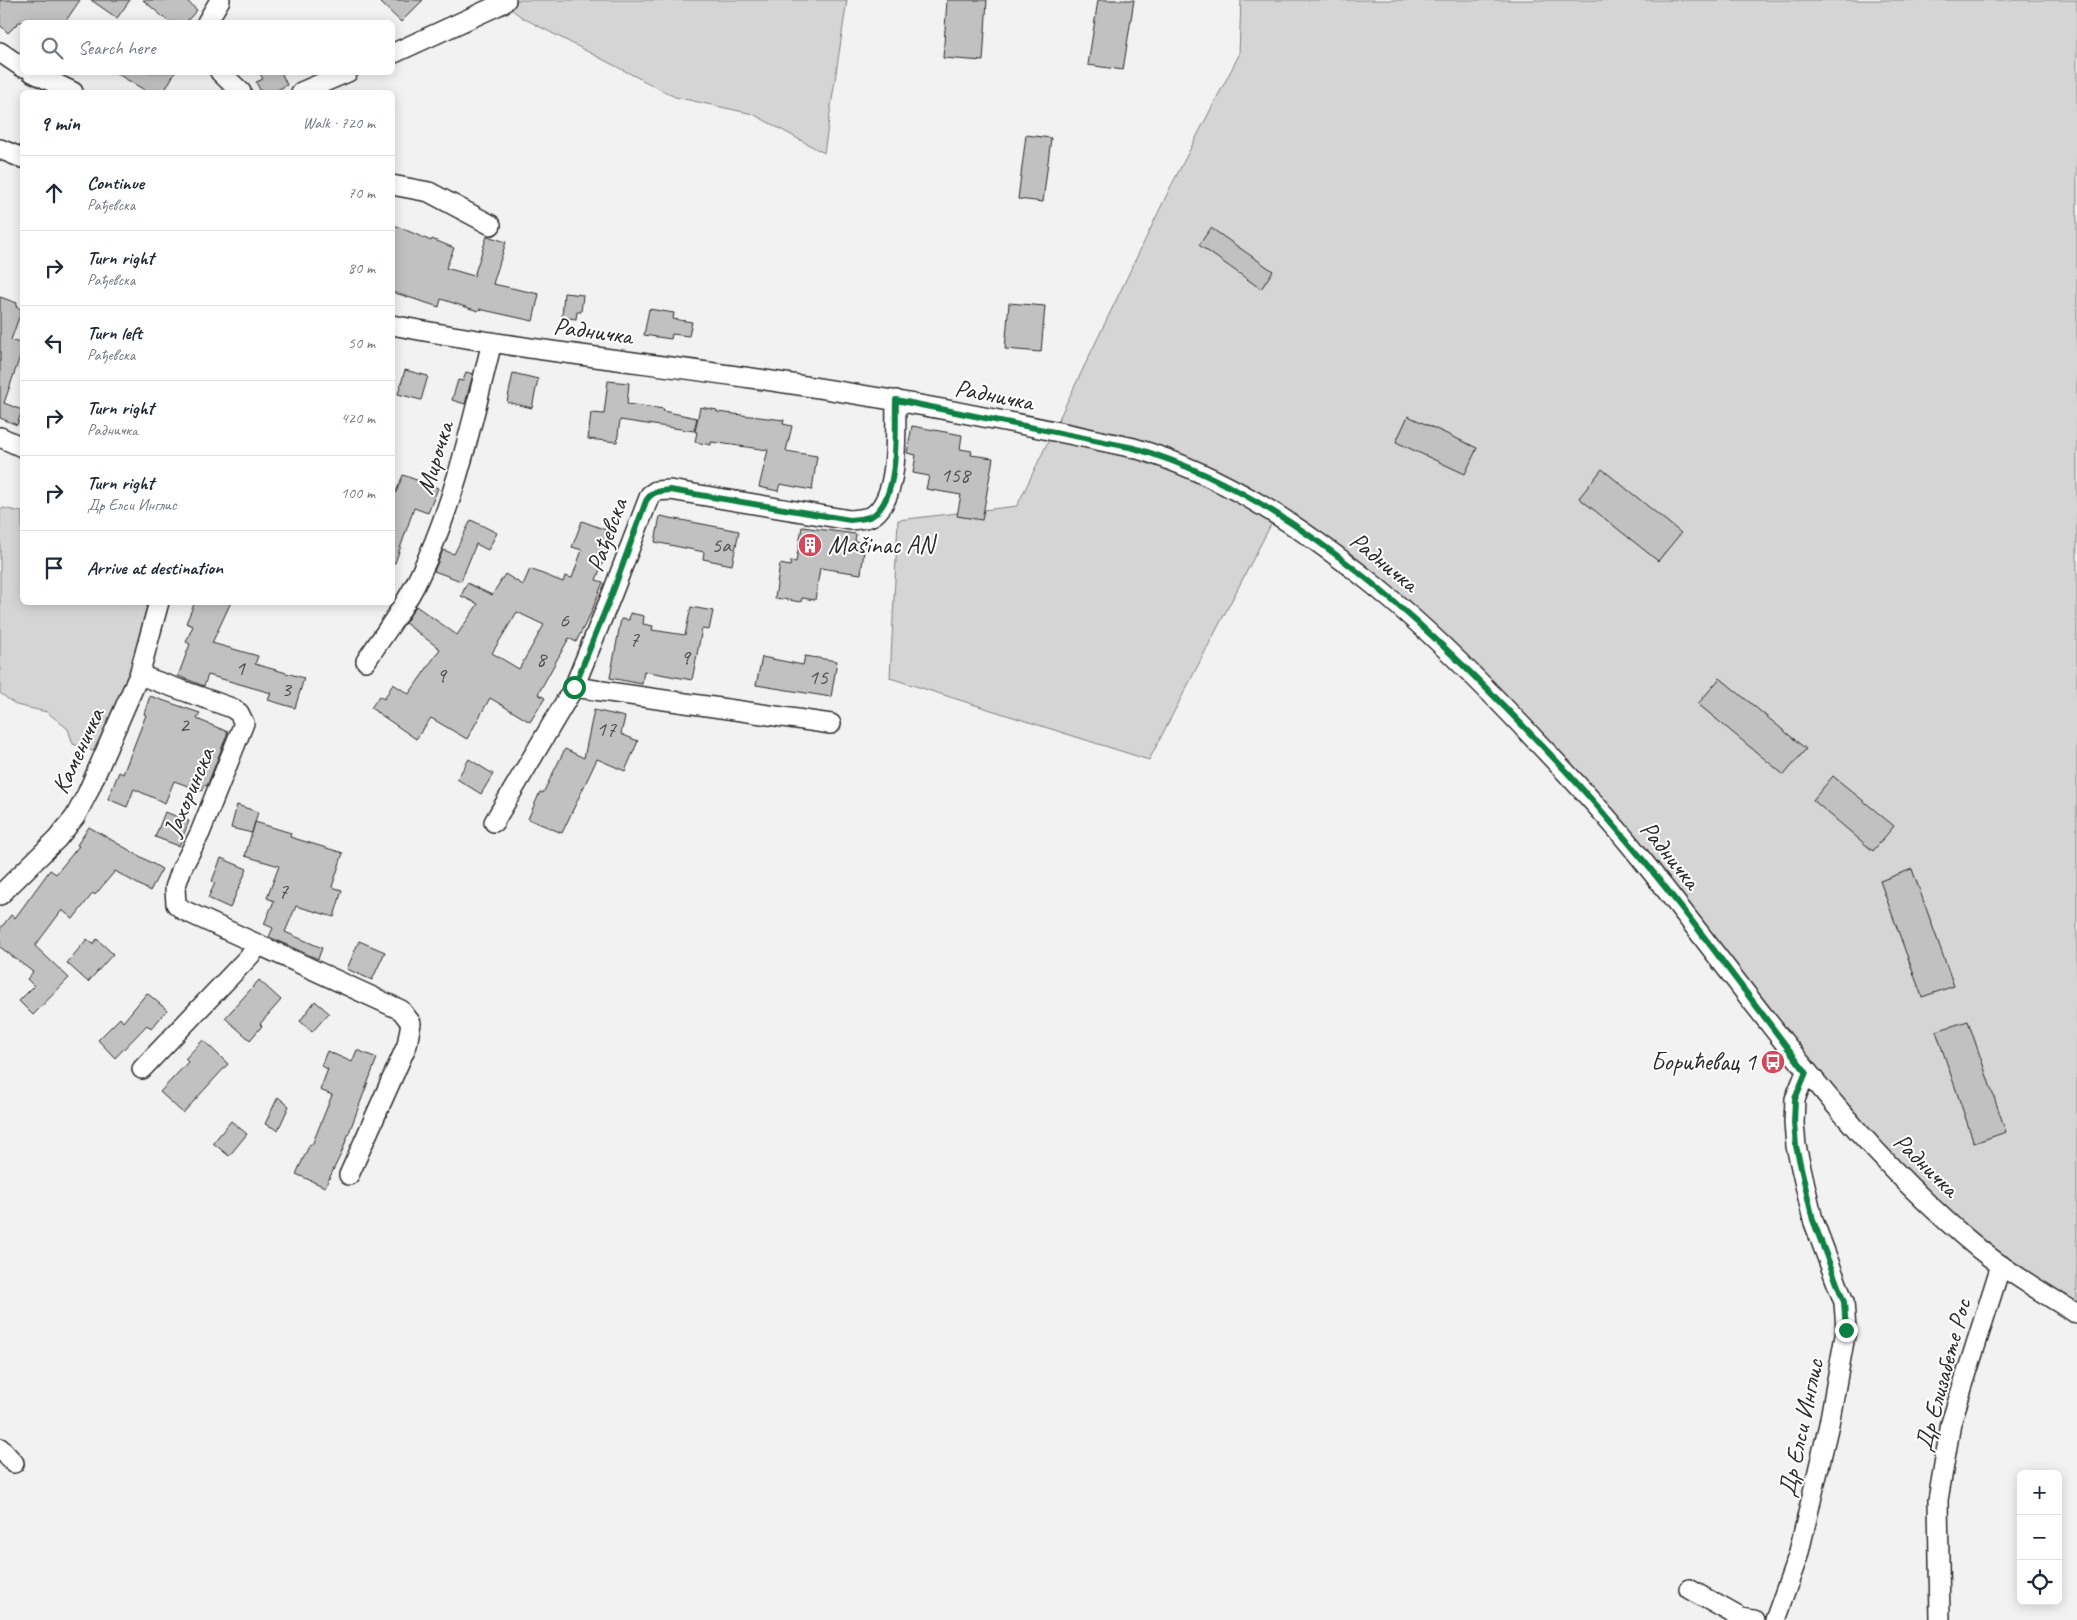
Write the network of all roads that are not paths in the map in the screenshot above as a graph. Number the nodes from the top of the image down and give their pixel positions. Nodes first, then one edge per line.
1 (220, 0) edge
2 (506, 0) edge
3 (207, 20) edge
4 (0, 52) edge
5 (395, 53) edge
6 (20, 66) edge
7 (38, 75) edge
8 (223, 75) edge
9 (341, 75) edge
10 (69, 90) edge
11 (239, 90) edge
12 (307, 90) edge
13 (0, 150) edge
14 (20, 157) edge
15 (395, 186) edge
16 (491, 226) dead end
17 (395, 326) edge
18 (492, 342) junction
19 (896, 400) junction
20 (0, 437) edge
21 (20, 446) edge
22 (158, 605) edge
23 (366, 661) dead end
24 (139, 675) junction
25 (574, 687) junction
26 (831, 724) dead end
27 (494, 822) dead end
28 (0, 894) edge
29 (260, 945) junction
30 (142, 1069) dead end
31 (1806, 1072) junction
32 (349, 1175) dead end
33 (2000, 1265) junction
34 (2077, 1314) edge
35 (0, 1448) edge
36 (14, 1463) dead end
37 (1689, 1589) dead end
38 (1775, 1618) edge
39 (1755, 1620) edge
40 (1940, 1620) edge

1 - 3 street
2 - 5 street
4 - 6 street
7 - 10 street
8 - 11 street
9 - 12 street
13 - 14 street
15 - 16 street
17 - 18 street, Радничка
18 - 19 street, Радничка
18 - 23 street, Мирочка
19 - 25 street, Рађевска
19 - 31 street, Радничка
20 - 21 street
22 - 24 street, Каменичка
24 - 28 street, Каменичка
24 - 29 street, Јахоринска
25 - 26 street
25 - 27 street, Рађевска
29 - 30 street
29 - 32 street, Јахоринска
31 - 33 street, Радничка
31 - 38 street, Др Елси Инглис
33 - 34 street, Радничка
33 - 40 street, Др Елизабете Рос
35 - 36 street
37 - 39 street
38 - 39 street

